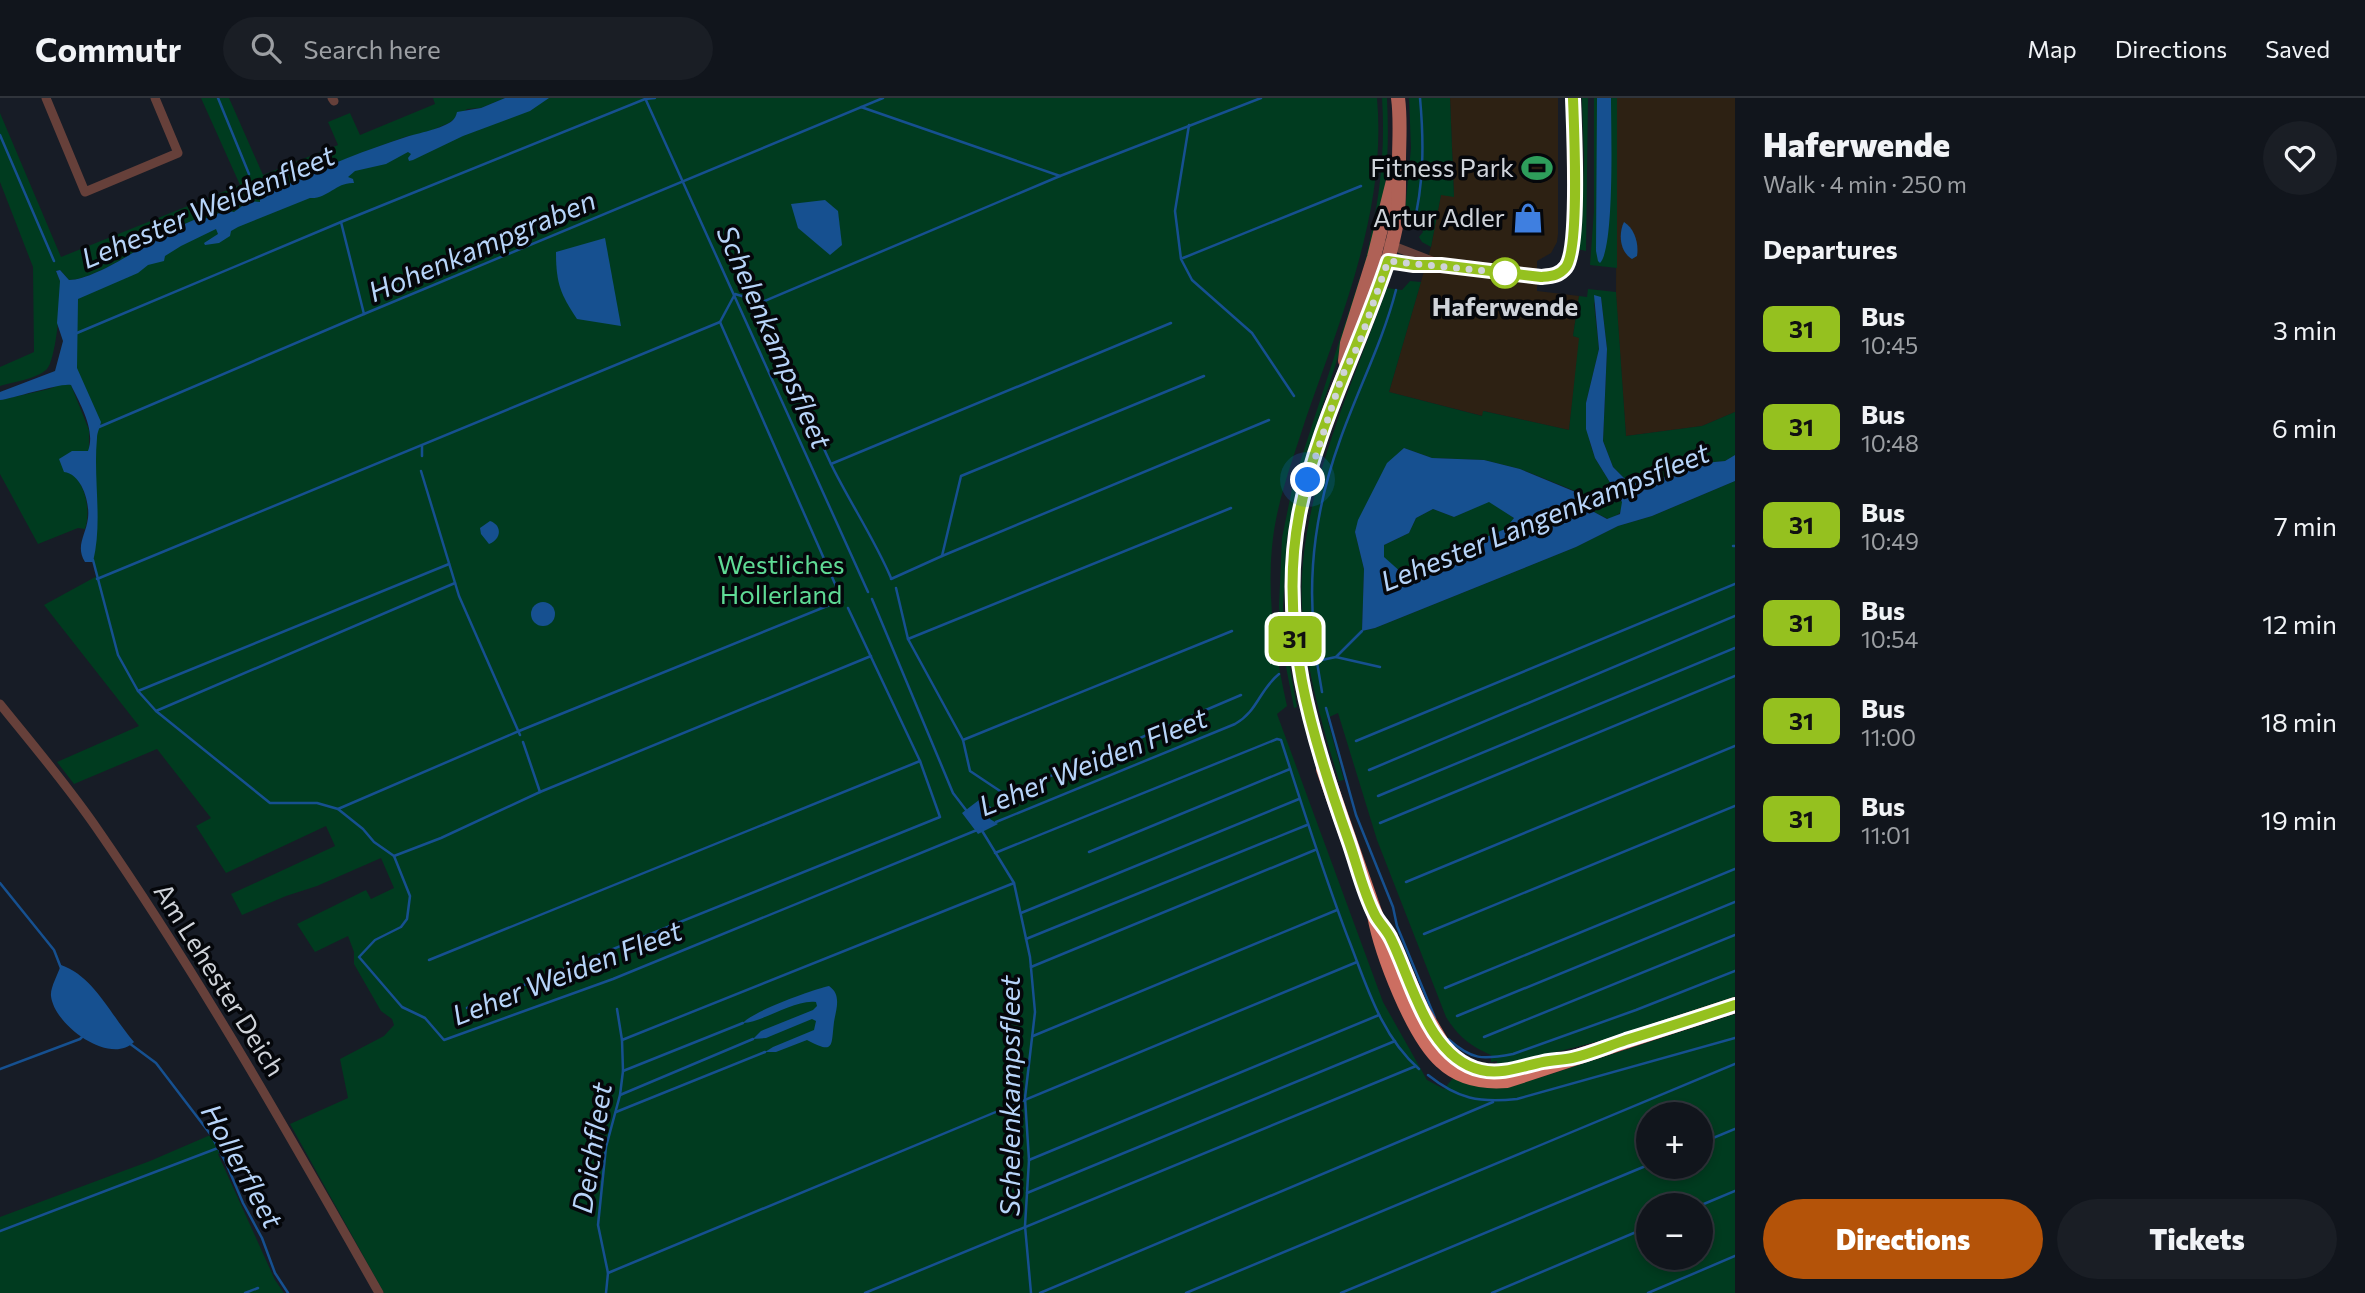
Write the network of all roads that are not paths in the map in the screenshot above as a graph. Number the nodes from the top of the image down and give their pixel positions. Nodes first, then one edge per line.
1 (46, 98) edge
2 (155, 98) edge
3 (1398, 98) edge
4 (1573, 98) edge
5 (1385, 243) junction
6 (1381, 259) junction
7 (1441, 265) junction
8 (0, 704) edge
9 (1324, 769) joint
10 (1735, 1005) edge
11 (379, 1293) edge

1 - 2 street
3 - 5 main road
4 - 7 street
5 - 6 main road
5 - 7 street
6 - 7 street
6 - 9 main road
8 - 11 street, Am Lehester Deich
9 - 10 highway

